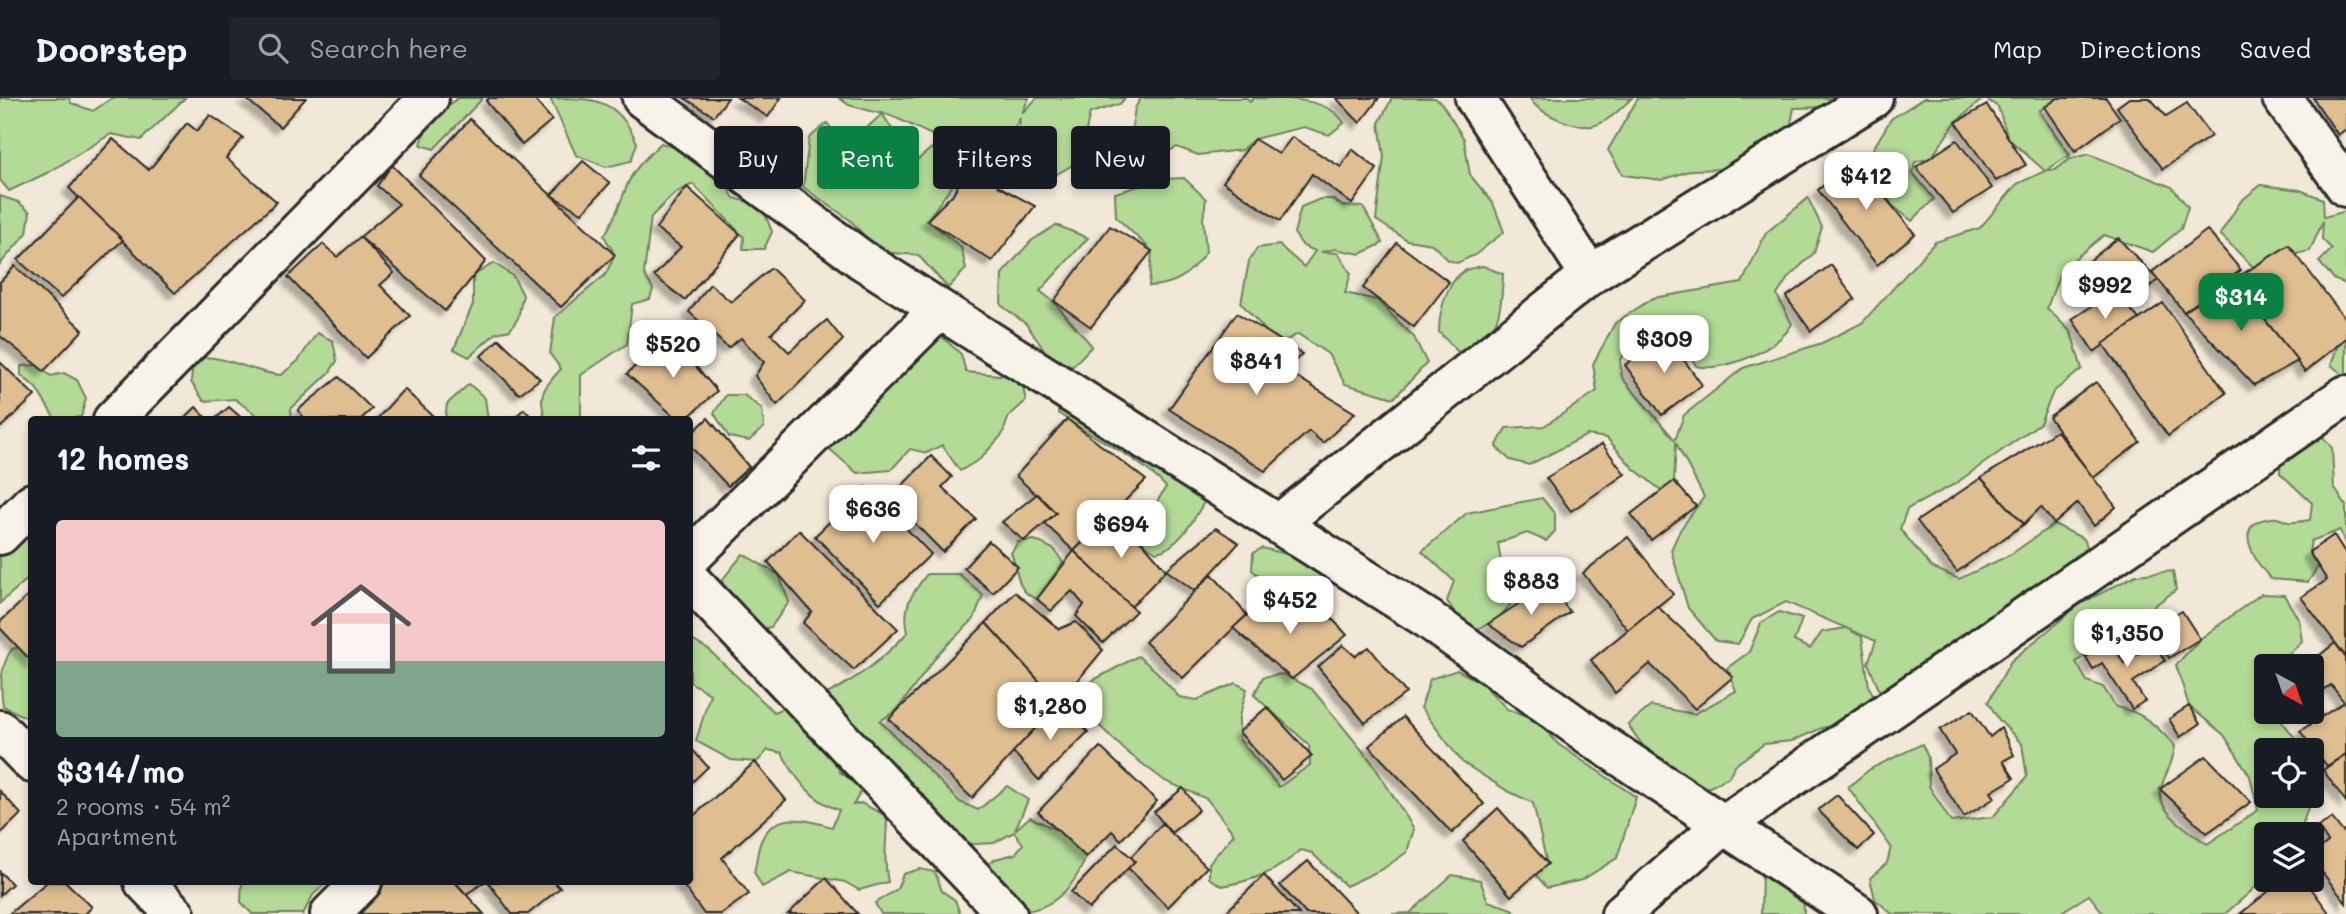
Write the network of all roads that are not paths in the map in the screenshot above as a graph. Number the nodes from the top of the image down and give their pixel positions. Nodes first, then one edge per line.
1 (429, 98) edge
2 (642, 98) edge
3 (1475, 98) edge
4 (1873, 98) edge
5 (2282, 98) edge
6 (2346, 187) edge
7 (1590, 275) junction
8 (939, 310) junction
9 (2346, 395) edge
10 (117, 416) edge
11 (28, 507) edge
12 (1280, 523) junction
13 (0, 535) edge
14 (693, 555) edge
15 (693, 583) edge
16 (0, 730) edge
17 (28, 760) edge
18 (1722, 826) junction
19 (147, 885) edge
20 (359, 885) edge
21 (175, 914) edge
22 (330, 914) edge
23 (1007, 914) edge
24 (1621, 914) edge
25 (1858, 914) edge

1 - 10 street
2 - 8 street
3 - 7 street
4 - 7 street
5 - 6 street
7 - 12 street
8 - 12 street
8 - 14 street
9 - 18 street
11 - 13 street
12 - 18 street
15 - 23 street
16 - 17 street
18 - 24 street
18 - 25 street
19 - 21 street
20 - 22 street

